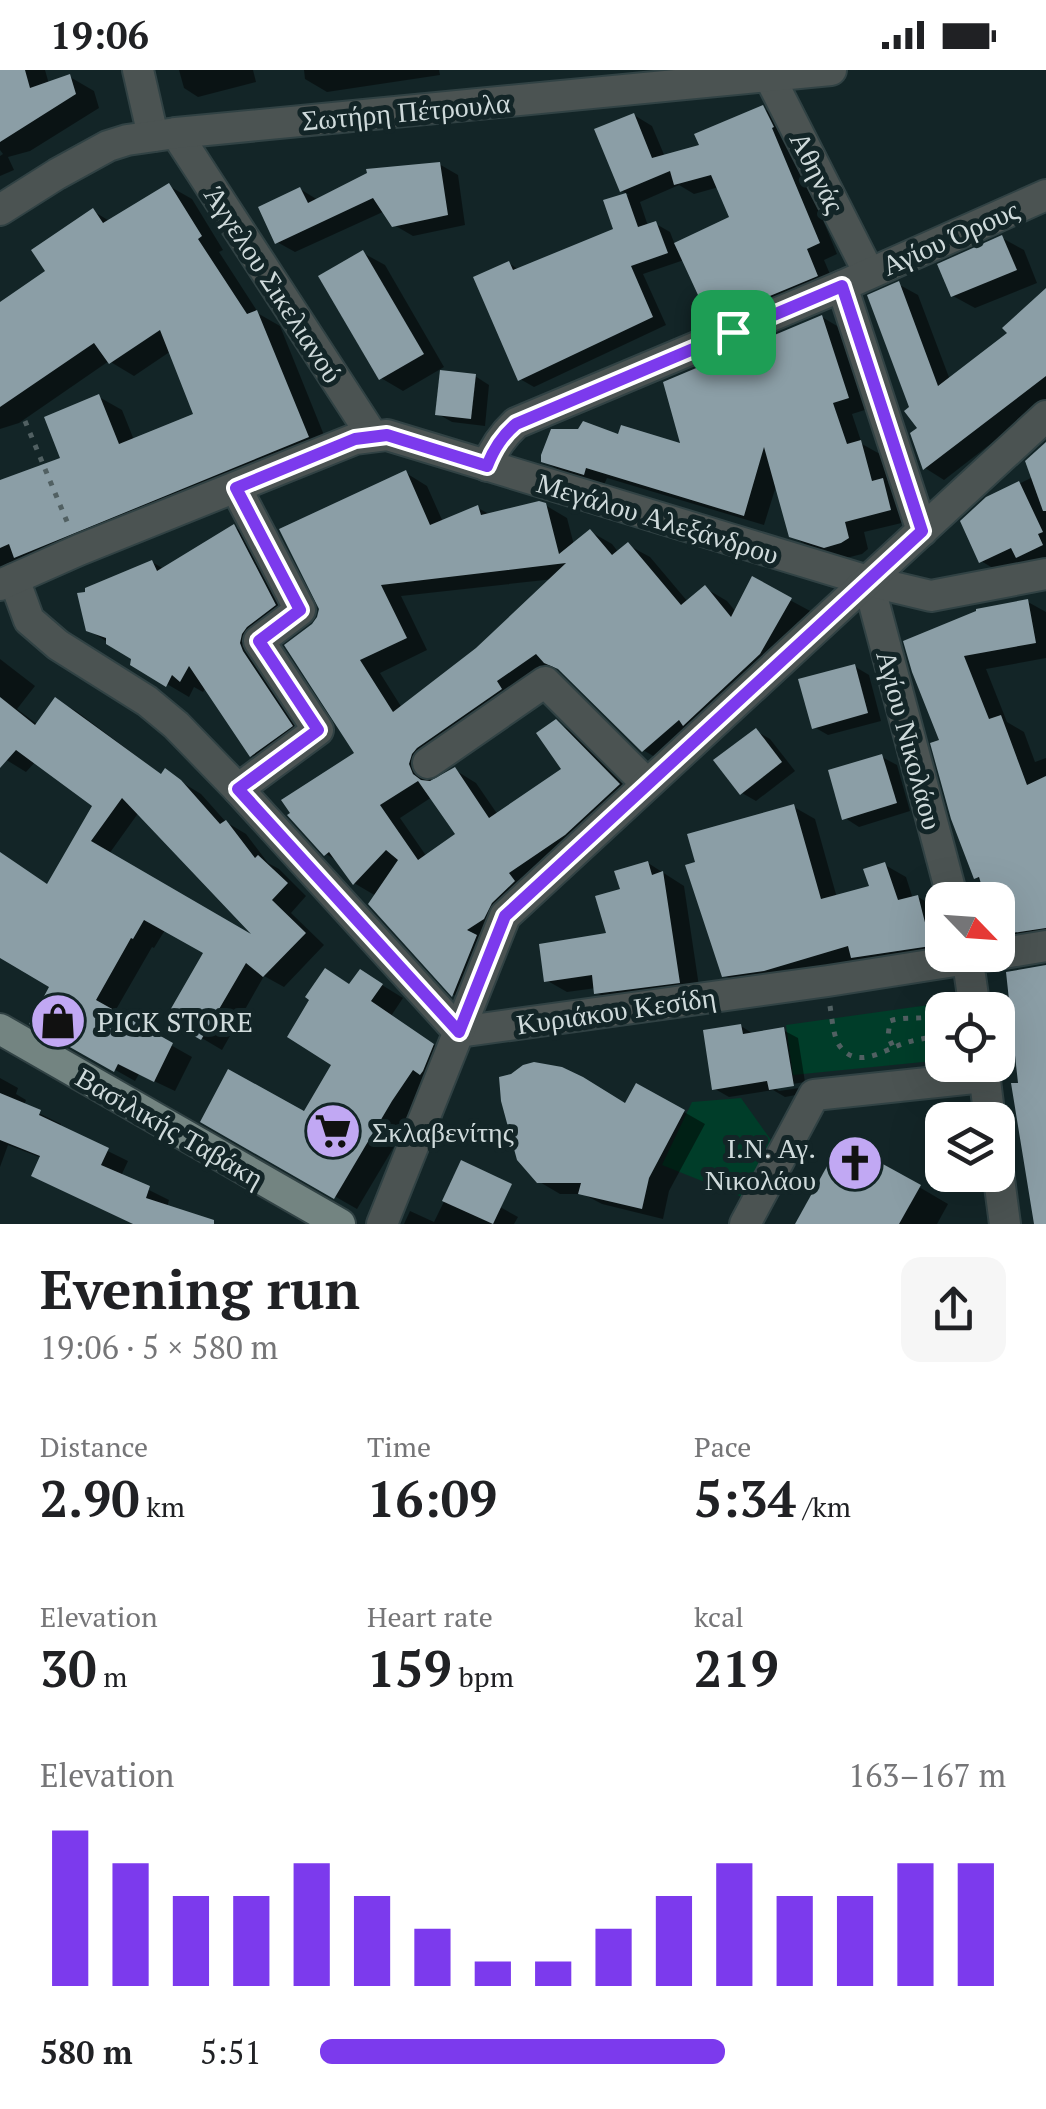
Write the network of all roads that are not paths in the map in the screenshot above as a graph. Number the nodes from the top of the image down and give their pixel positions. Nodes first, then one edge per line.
1 (138, 70) edge
2 (831, 70) edge
3 (768, 73) edge
4 (164, 135) junction
5 (1046, 195) edge
6 (0, 210) edge
7 (856, 280) junction
8 (1046, 416) edge
9 (372, 435) junction
10 (487, 466) junction
11 (236, 488) junction
12 (922, 531) junction
13 (1046, 574) edge
14 (868, 580) junction
15 (7, 582) edge
16 (428, 764) dead end
17 (648, 784) junction
18 (238, 789) junction
19 (948, 882) edge
20 (1046, 946) edge
21 (1015, 951) edge
22 (925, 964) edge
23 (0, 1029) edge
24 (459, 1032) junction
25 (925, 1079) edge
26 (1001, 1192) edge
27 (340, 1224) edge
28 (382, 1224) edge
29 (744, 1224) edge
30 (1005, 1224) edge

1 - 4 street, Άγγελου Σικελιανού
2 - 3 street, Σωτήρη Πέτρουλα
3 - 4 street, Σωτήρη Πέτρουλα
3 - 7 street, Αθηνάς
4 - 6 street, Σωτήρη Πέτρουλα
4 - 9 street, Άγγελου Σικελιανού
5 - 7 street, Αγίου Όρους
7 - 10 street, Αγίου Όρους
7 - 12 street, Αθηνάς
8 - 12 street
9 - 10 street, Μεγάλου Αλεξάνδρου
9 - 11 street
10 - 14 street, Μεγάλου Αλεξάνδρου
11 - 15 street
11 - 18 street
12 - 14 street
13 - 14 street, Μεγάλου Αλεξάνδρου
14 - 17 street
14 - 19 street, Αγίου Νικολάου
15 - 18 street
16 - 17 street
17 - 24 street
18 - 24 street
20 - 21 street, Κυριάκου Κεσίδη
22 - 24 street, Κυριάκου Κεσίδη
23 - 27 main road, Βασιλικής Ταβάκη
24 - 28 street
25 - 29 street
26 - 30 street

